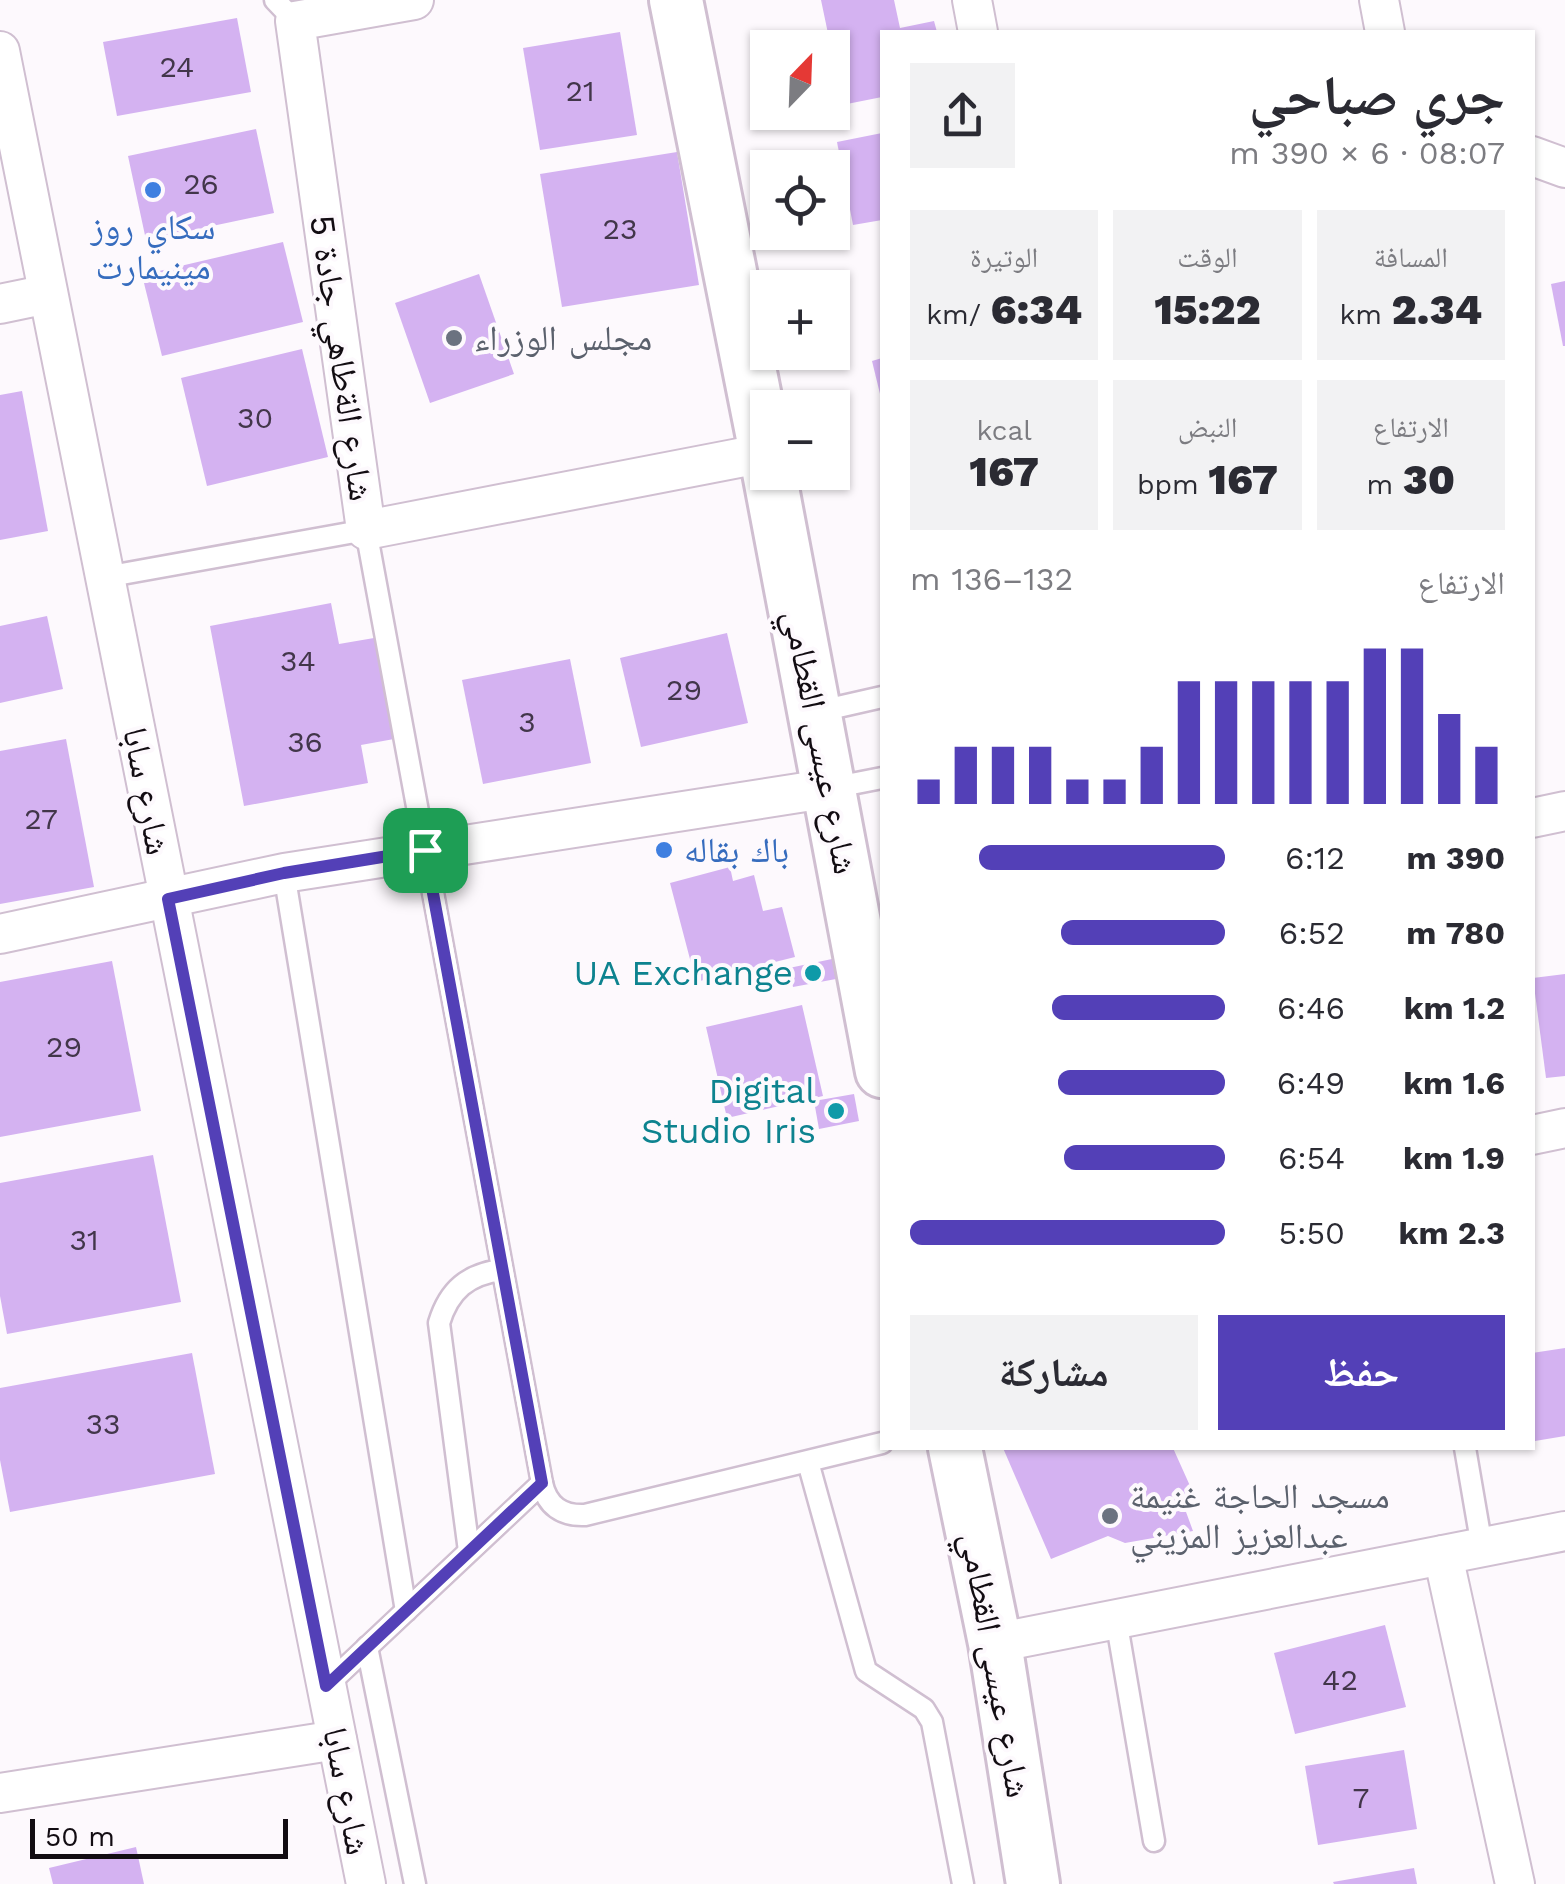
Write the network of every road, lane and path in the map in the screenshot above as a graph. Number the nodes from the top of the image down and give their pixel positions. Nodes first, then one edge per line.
1 (414, 0) edge
2 (676, 0) edge
3 (972, 0) edge
4 (1379, 0) edge
5 (285, 10) edge
6 (978, 30) edge
7 (1385, 30) edge
8 (0, 51) edge
9 (1535, 157) edge
10 (1565, 168) edge
11 (48, 294) junction
12 (0, 304) edge
13 (753, 390) edge
14 (750, 466) edge
15 (772, 490) edge
16 (366, 530) junction
17 (104, 577) junction
18 (880, 696) edge
19 (816, 712) junction
20 (880, 778) edge
21 (831, 788) junction
22 (1565, 810) edge
23 (1535, 817) edge
24 (425, 850) junction
25 (284, 873) junction
26 (168, 899) junction
27 (0, 934) edge
28 (880, 1060) edge
29 (1565, 1128) edge
30 (1535, 1134) edge
31 (502, 1270) junction
32 (880, 1444) edge
33 (955, 1450) edge
34 (1464, 1450) edge
35 (808, 1462) junction
36 (542, 1483) junction
37 (1565, 1531) edge
38 (1482, 1547) junction
39 (469, 1551) junction
40 (1443, 1555) junction
41 (406, 1611) junction
42 (1116, 1619) junction
43 (994, 1643) junction
44 (367, 1647) junction
45 (326, 1686) junction
46 (337, 1740) junction
47 (0, 1793) edge
48 (1154, 1841) dead end
49 (366, 1884) edge
50 (415, 1884) edge
51 (963, 1884) edge
52 (1033, 1884) edge
53 (1516, 1884) edge

1 - 5 street, شارع الةطاهي جادة 5
2 - 13 street, شارع عيسى القطامي
3 - 6 street
4 - 7 street
5 - 16 street, شارع الةطاهي جادة 5
8 - 11 street, شارع سابا
9 - 10 street
11 - 12 street
11 - 17 street, شارع سابا
14 - 16 street, شارع الةطاهي جادة 5
15 - 19 street, شارع عيسى القطامي
16 - 17 lane
16 - 24 lane
17 - 26 street, شارع سابا
18 - 19 lane
19 - 21 street, شارع عيسى القطامي
20 - 21 lane
21 - 24 street
21 - 28 street, شارع عيسى القطامي
22 - 23 street
24 - 25 street
24 - 31 lane
25 - 26 street
25 - 41 lane
26 - 27 street
26 - 45 street, شارع سابا
29 - 30 street
31 - 36 lane
31 - 39 lane
32 - 35 lane
33 - 43 street, شارع عيسى القطامي
34 - 38 lane
35 - 36 lane
35 - 51 lane
36 - 39 lane
37 - 38 street
38 - 40 street
39 - 41 lane
40 - 42 street
40 - 53 street
41 - 44 lane
42 - 43 street
42 - 48 lane
43 - 52 street, شارع عيسى القطامي
44 - 45 lane
44 - 50 lane
45 - 46 street, شارع سابا
46 - 47 street
46 - 49 street, شارع سابا

